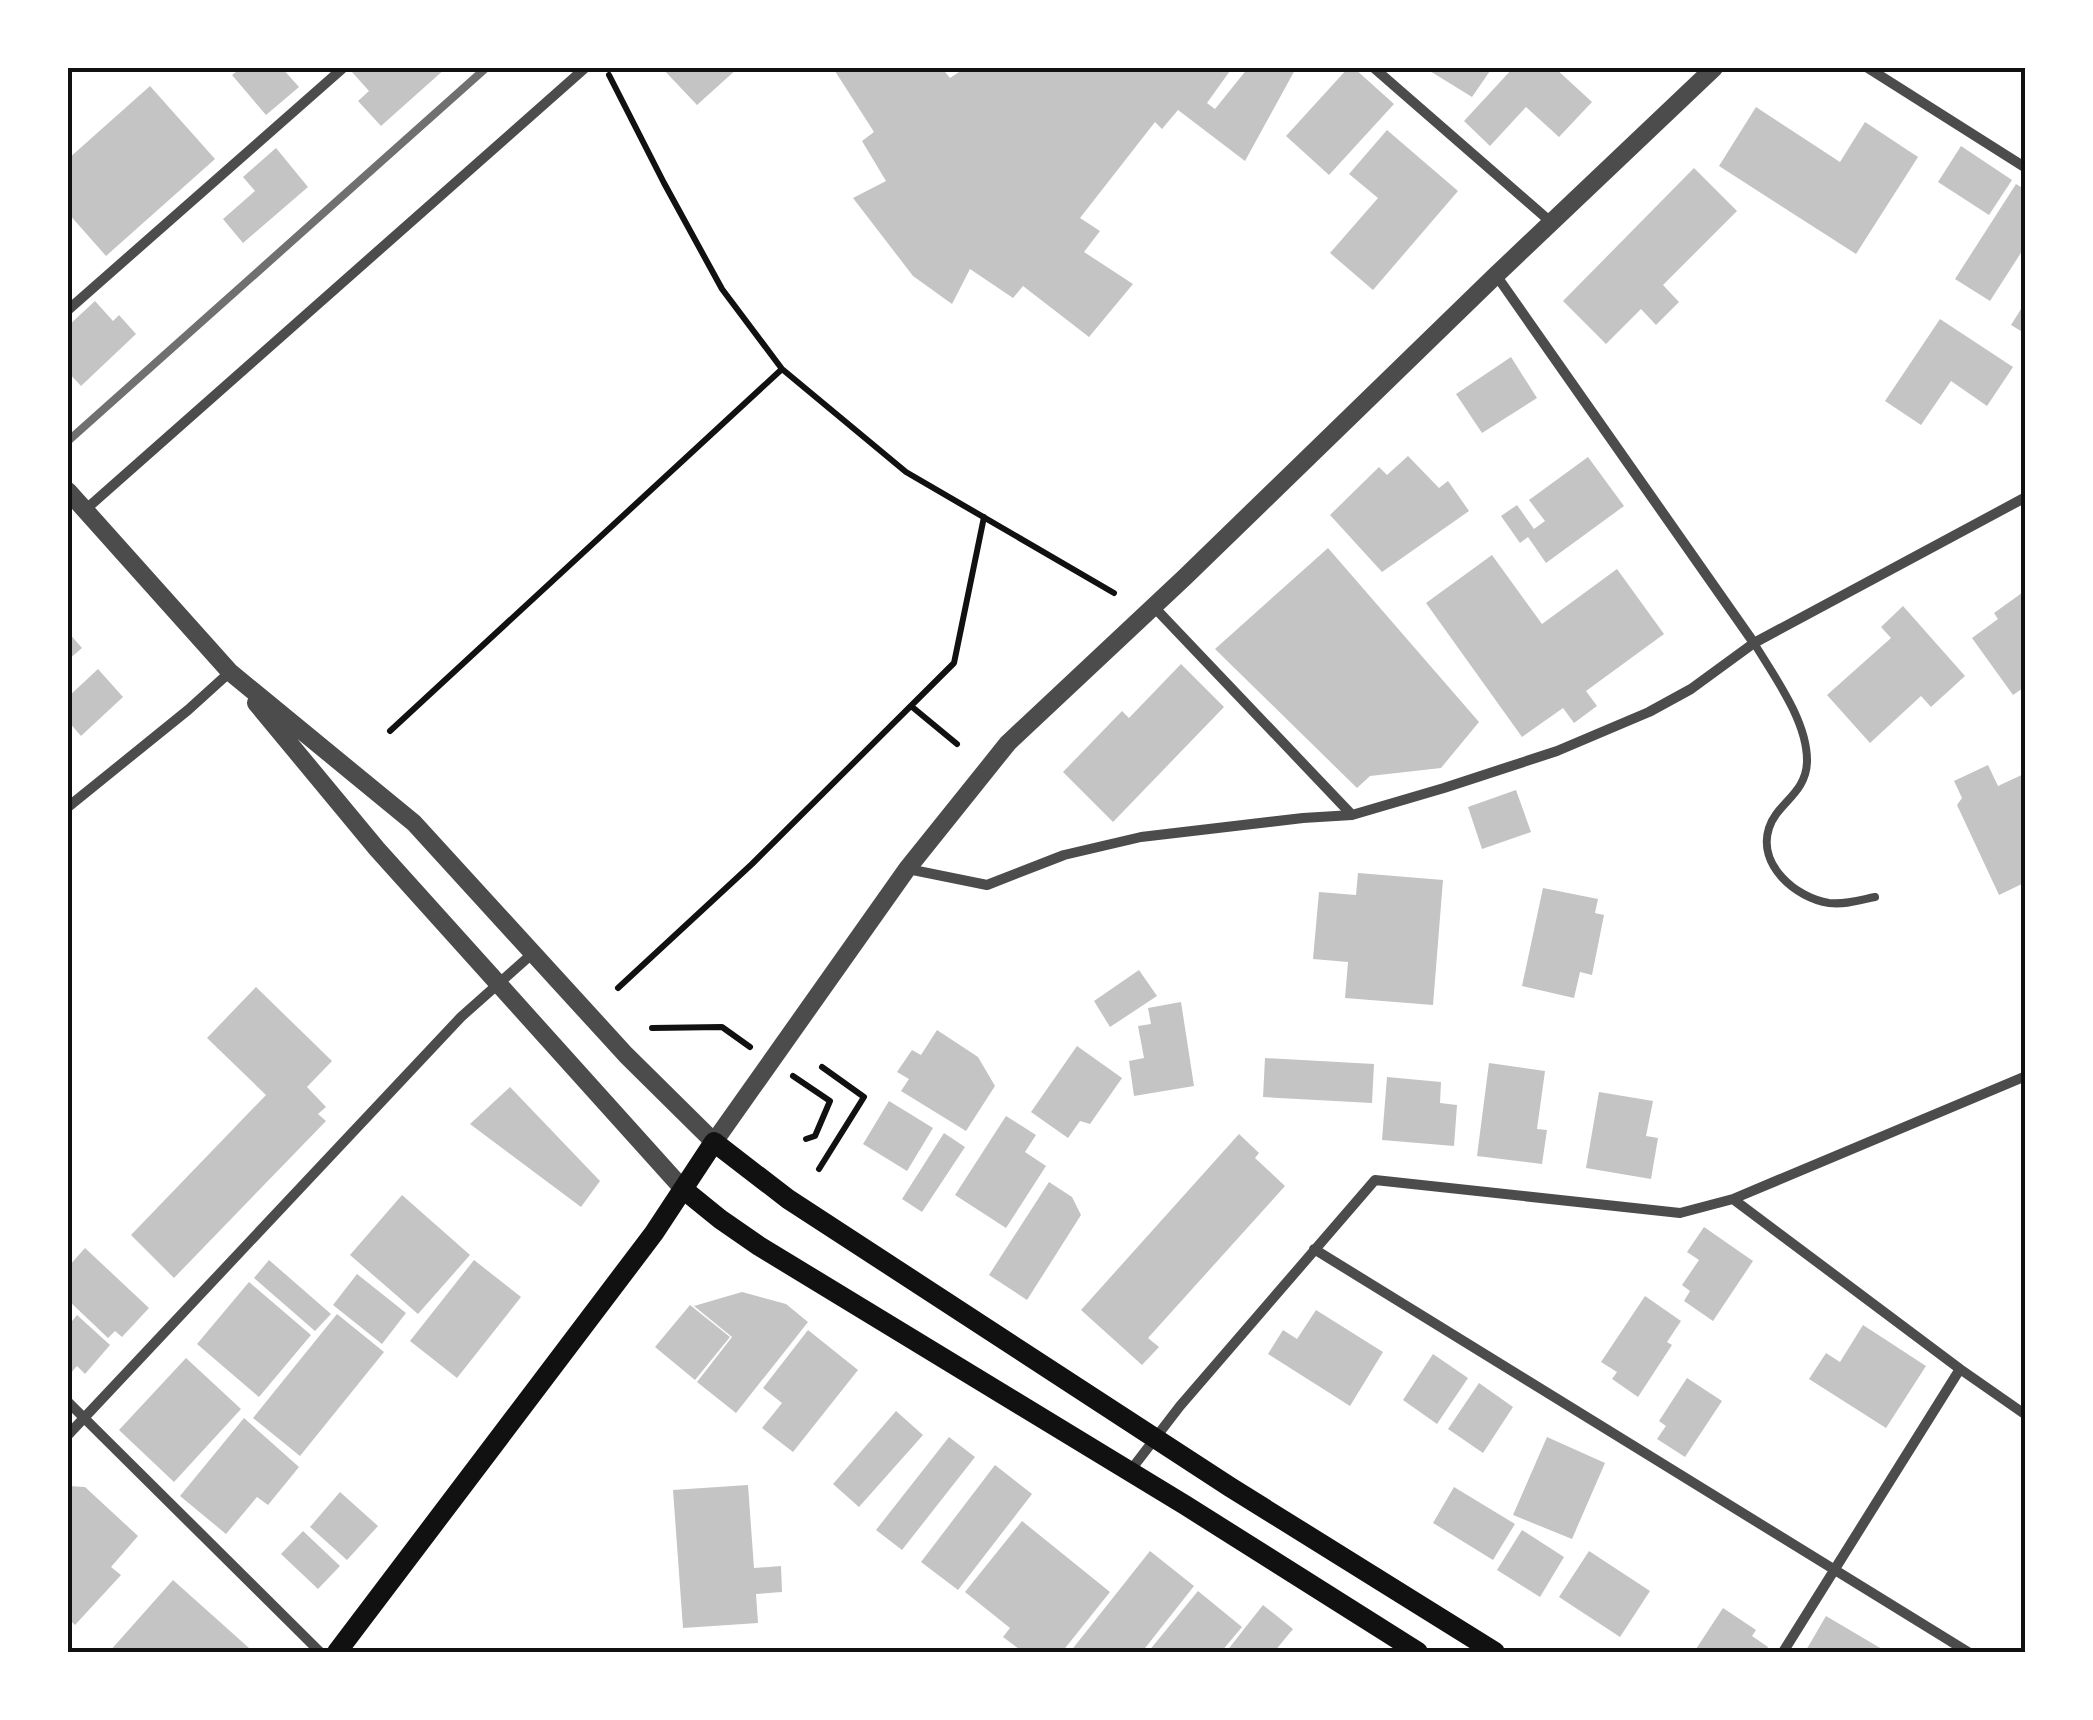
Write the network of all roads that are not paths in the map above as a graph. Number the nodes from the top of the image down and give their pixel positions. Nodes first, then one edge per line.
1 (343, 68) edge
2 (586, 68) edge
3 (1374, 68) edge
4 (1714, 68) edge
5 (1868, 68) edge
6 (2026, 168) edge
7 (1552, 224) junction
8 (1496, 276) junction
9 (68, 310) edge
10 (68, 491) edge
11 (2026, 497) edge
12 (85, 510) junction
13 (1154, 607) junction
14 (1754, 643) junction
15 (230, 672) junction
16 (68, 807) edge
17 (1352, 815) junction
18 (907, 868) junction
19 (1875, 897) dead end
20 (534, 953) junction
21 (498, 984) junction
22 (2026, 1076) edge
23 (714, 1142) junction
24 (683, 1189) junction
25 (1733, 1199) junction
26 (1314, 1249) junction
27 (1960, 1370) junction
28 (68, 1402) edge
29 (2026, 1416) edge
30 (84, 1418) junction
31 (68, 1435) edge
32 (1155, 1437) junction
33 (1129, 1472) junction
34 (1835, 1570) junction
35 (320, 1652) edge
36 (337, 1652) edge
37 (1418, 1652) edge
38 (1496, 1652) edge
39 (1783, 1652) edge
40 (1968, 1652) edge

1 - 9 street
2 - 12 street
3 - 7 street
4 - 7 street
5 - 6 street
7 - 8 street
8 - 13 street
8 - 14 street
10 - 12 street
11 - 14 street
12 - 15 street
13 - 17 street
13 - 18 street
14 - 17 street
14 - 19 lane
15 - 16 street
15 - 20 street
15 - 21 street
17 - 18 street
18 - 23 street
20 - 21 street
20 - 23 street
21 - 24 street
21 - 30 street
22 - 25 street
23 - 24 main road
23 - 32 main road
24 - 33 main road
24 - 36 main road
25 - 26 street
25 - 27 street
26 - 32 street
26 - 34 street
27 - 29 street
27 - 34 street
28 - 30 street
30 - 31 street
30 - 35 street
32 - 33 street
32 - 38 main road
33 - 37 main road
34 - 39 street
34 - 40 street

